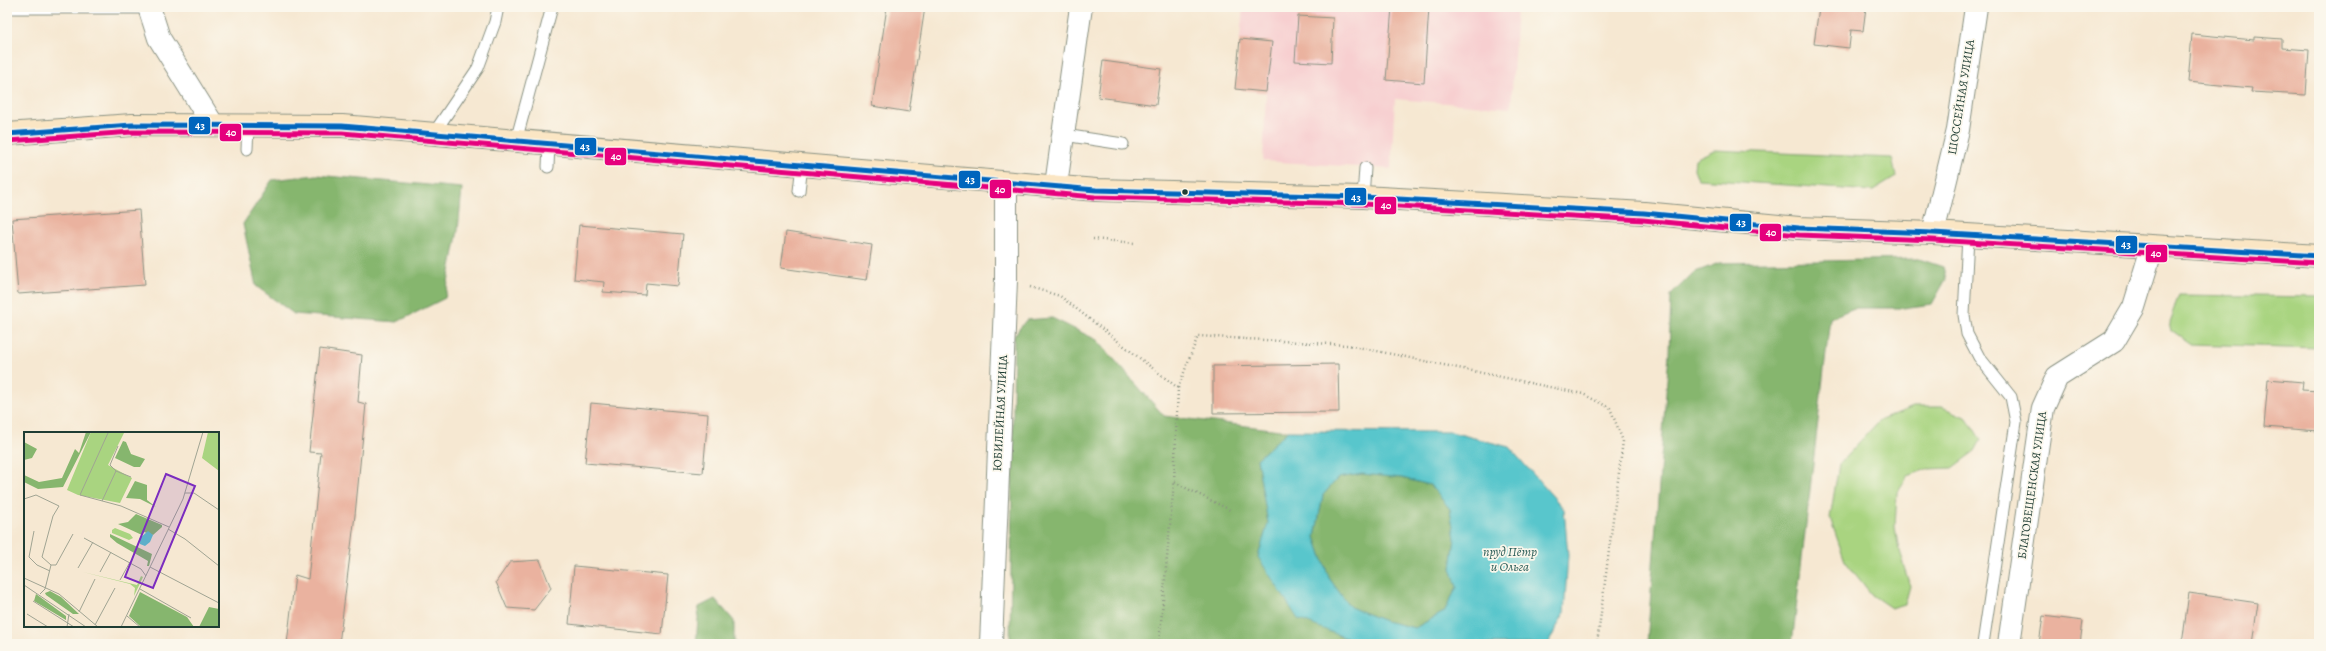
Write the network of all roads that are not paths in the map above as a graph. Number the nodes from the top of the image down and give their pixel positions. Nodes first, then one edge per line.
1 (150, 7) edge
2 (498, 7) edge
3 (552, 7) edge
4 (1081, 7) edge
5 (1976, 7) edge
6 (7, 8) edge
7 (213, 125) junction
8 (248, 125) junction
9 (434, 133) junction
10 (7, 134) edge
11 (1064, 135) junction
12 (516, 141) junction
13 (549, 144) junction
14 (1123, 144) dead end
15 (247, 150) dead end
16 (802, 165) junction
17 (548, 167) dead end
18 (1365, 168) dead end
19 (1006, 183) junction
20 (1056, 185) junction
21 (799, 191) dead end
22 (1363, 197) junction
23 (1933, 233) junction
24 (1968, 236) junction
25 (2152, 248) junction
26 (2319, 256) edge
27 (991, 644) edge
28 (1984, 644) edge
29 (2009, 644) edge

1 - 6 lane
1 - 7 street
2 - 9 lane
3 - 12 lane
4 - 11 street
5 - 23 street, ШОССЕЙНАЯ УЛИЦА
7 - 8 main road
7 - 10 main road
8 - 9 main road
8 - 15 lane
9 - 12 main road
11 - 14 lane
11 - 20 street
12 - 13 main road
13 - 16 main road
13 - 17 lane
16 - 19 main road
16 - 21 lane
18 - 22 lane
19 - 20 main road
19 - 27 street, ЮБИЛЕЙНАЯ УЛИЦА
20 - 22 main road
22 - 23 main road
23 - 24 main road
24 - 25 main road
24 - 28 lane
25 - 26 main road
25 - 29 street, БЛАГОВЕЩЕНСКАЯ УЛИЦА

